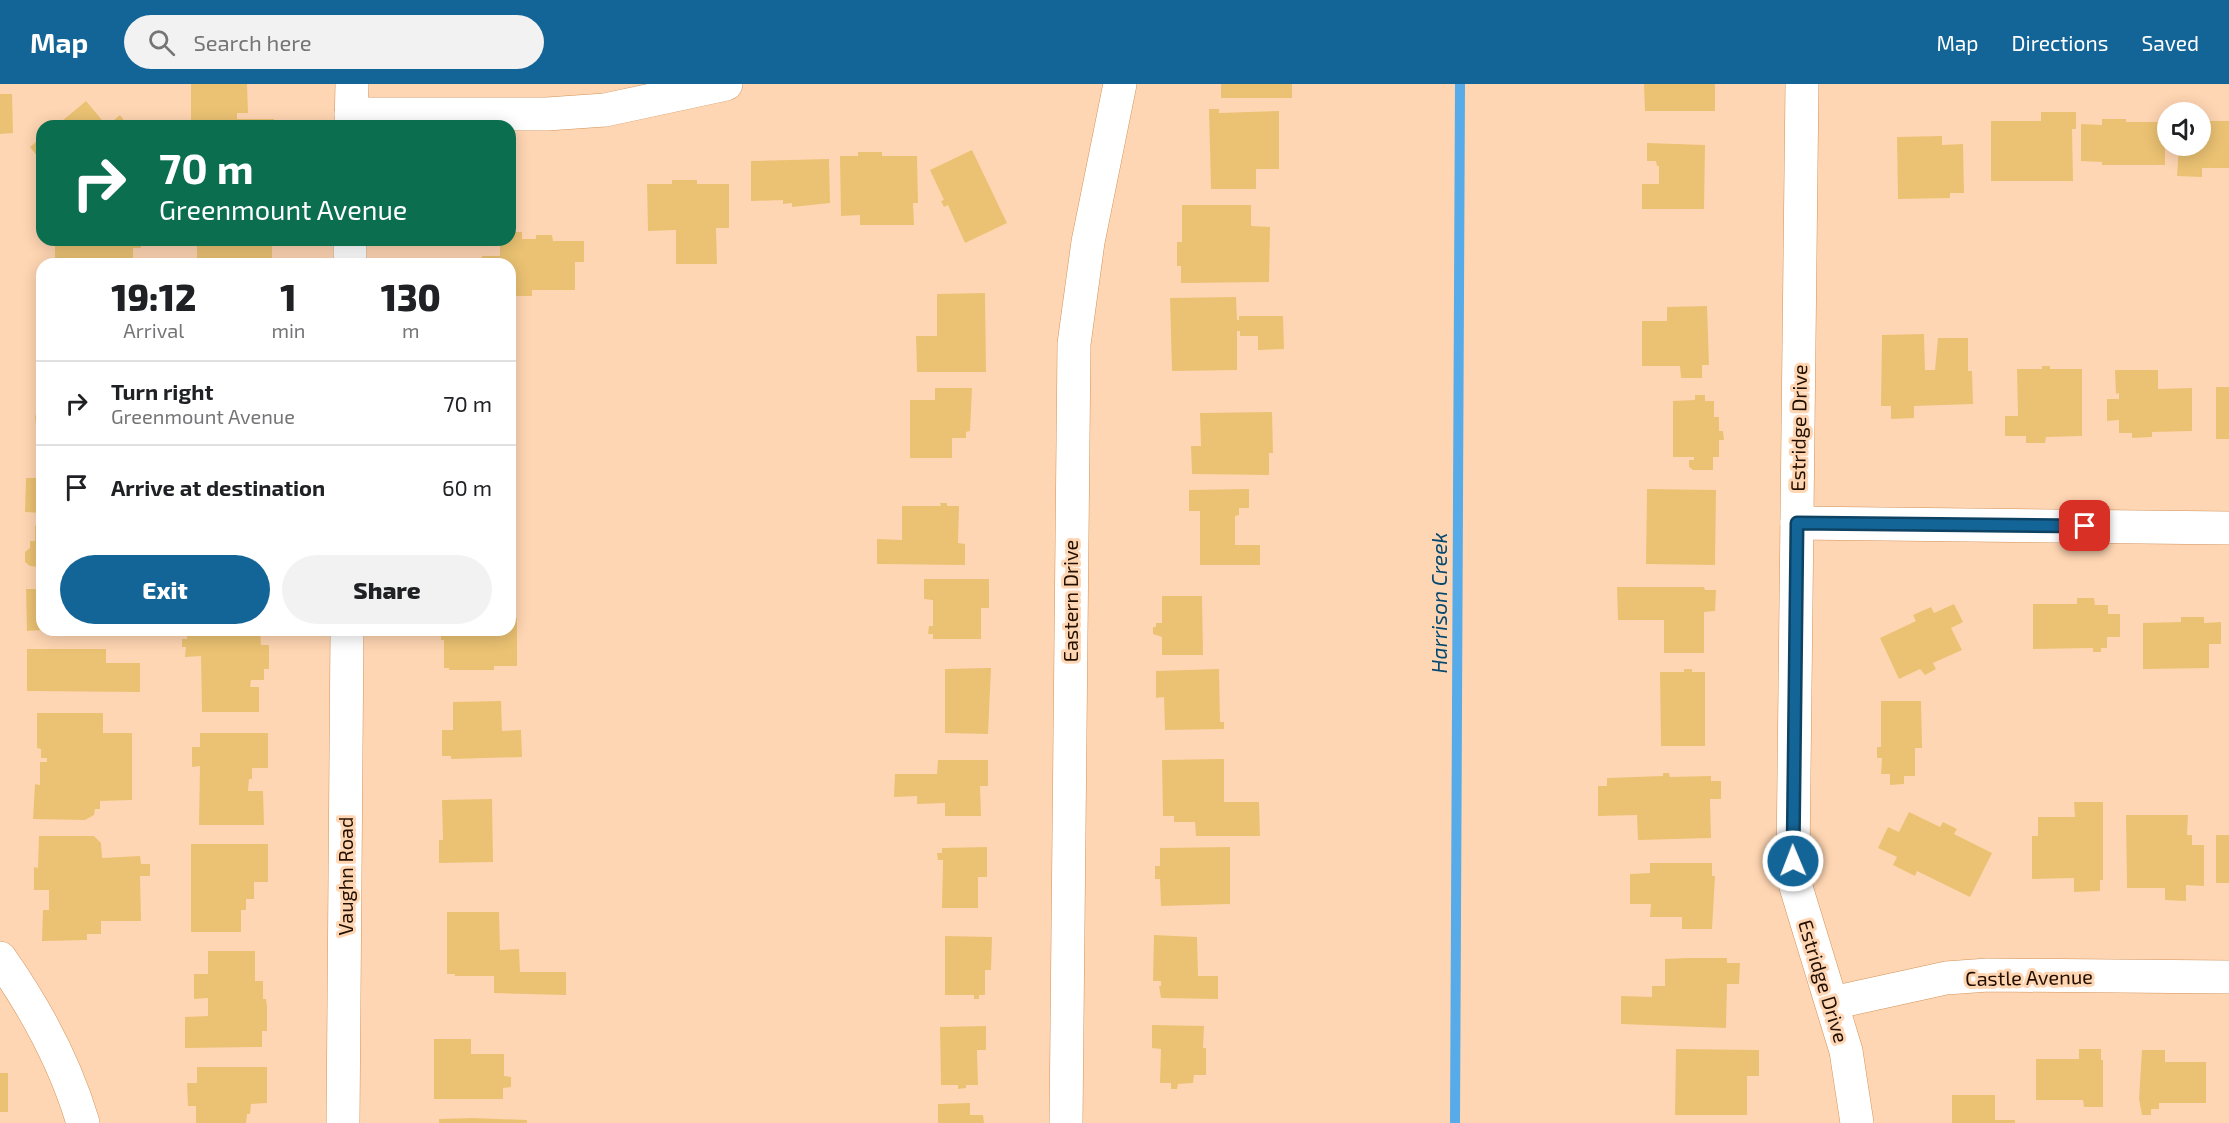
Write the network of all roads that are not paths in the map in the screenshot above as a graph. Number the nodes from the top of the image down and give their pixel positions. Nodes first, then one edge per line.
1 (726, 84) edge
2 (1119, 84) edge
3 (1802, 84) edge
4 (351, 108) edge
5 (1797, 523) junction
6 (2229, 528) edge
7 (347, 636) edge
8 (0, 958) edge
9 (2229, 977) edge
10 (1832, 1003) junction
11 (83, 1123) edge
12 (343, 1123) edge
13 (1066, 1123) edge
14 (1857, 1123) edge

1 - 4 street
2 - 13 street, Eastern Drive
3 - 5 street, Estridge Drive
5 - 6 street
5 - 10 street, Estridge Drive
7 - 12 street, Vaughn Road
8 - 11 street
9 - 10 street, Castle Avenue
10 - 14 street, Estridge Drive

